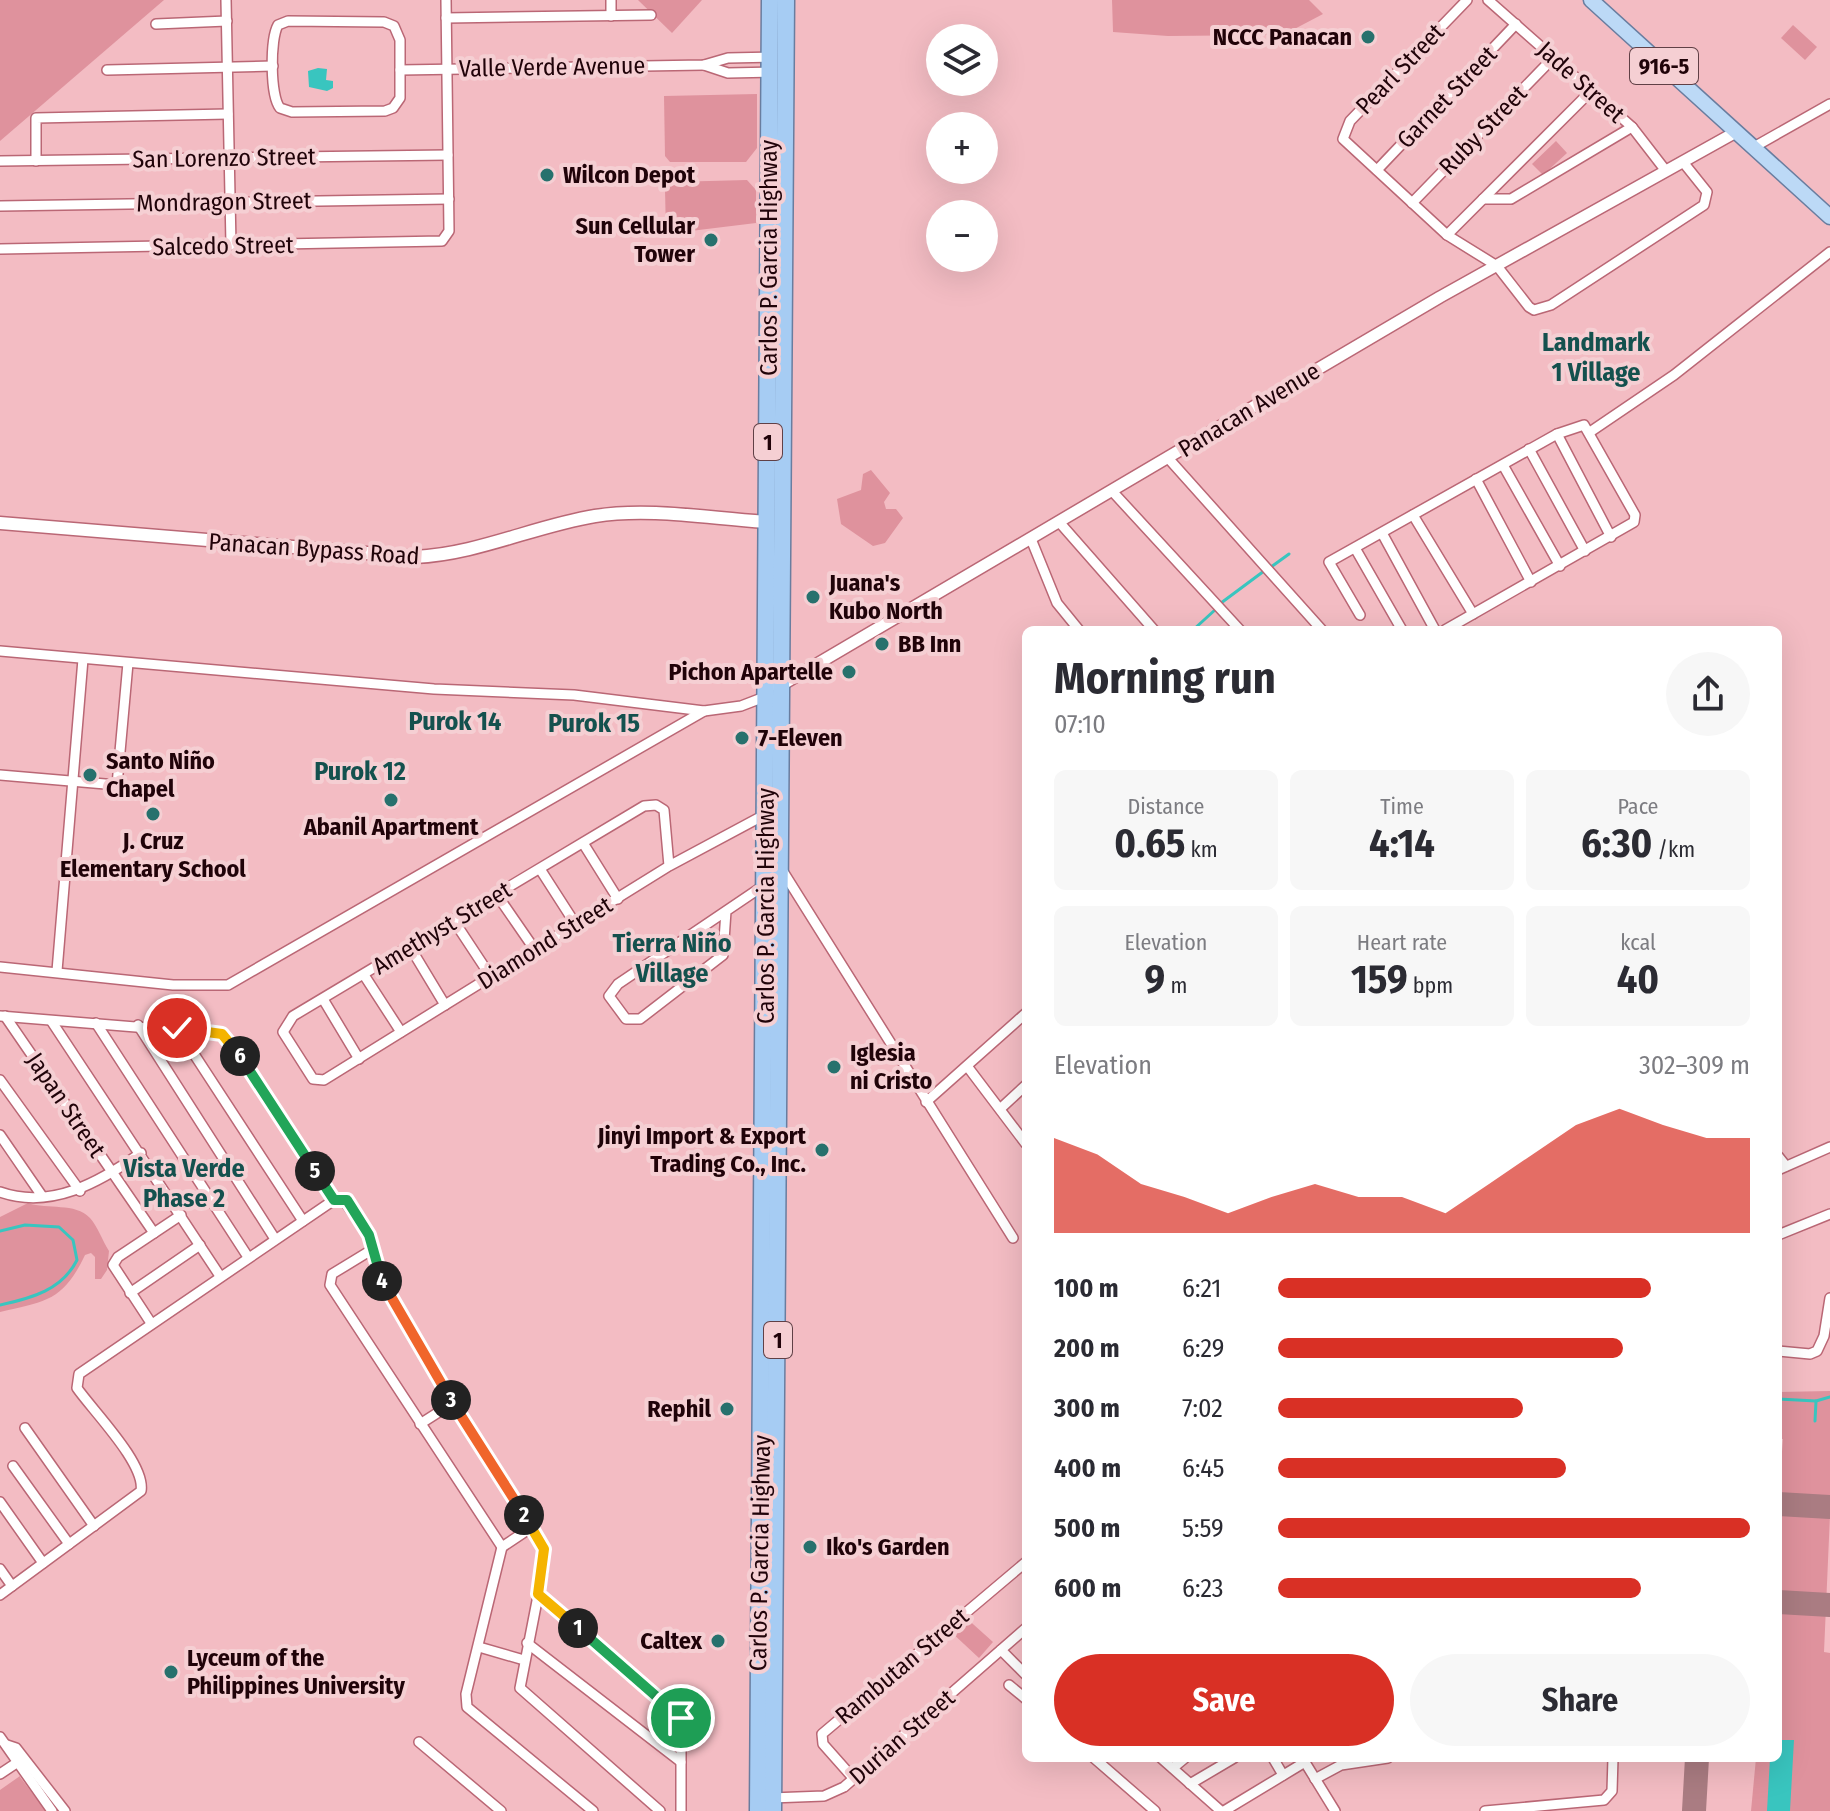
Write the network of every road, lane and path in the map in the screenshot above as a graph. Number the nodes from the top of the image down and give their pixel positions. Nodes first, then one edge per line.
1 (226, 0) edge
2 (446, 0) edge
3 (611, 0) edge
4 (770, 0) edge
5 (786, 0) edge
6 (1467, 0) edge
7 (1488, 0) edge
8 (1591, 0) edge
9 (651, 15) dead end
10 (611, 16) junction
11 (446, 18) junction
12 (227, 21) junction
13 (156, 24) dead end
14 (1516, 24) junction
15 (1554, 57) junction
16 (740, 58) junction
17 (704, 65) junction
18 (778, 65) junction
19 (273, 66) junction
20 (227, 67) junction
21 (447, 69) junction
22 (107, 70) dead end
23 (400, 70) junction
24 (740, 73) junction
25 (1591, 91) junction
26 (1830, 104) edge
27 (228, 114) junction
28 (1632, 127) junction
29 (1736, 132) junction
30 (1754, 147) junction
31 (448, 155) junction
32 (229, 158) junction
33 (0, 161) edge
34 (36, 161) junction
35 (1683, 162) junction
36 (1377, 170) junction
37 (1666, 171) junction
38 (449, 199) junction
39 (1483, 199) junction
40 (230, 202) junction
41 (1412, 203) junction
42 (0, 206) edge
43 (1830, 217) edge
44 (1447, 235) junction
45 (231, 245) junction
46 (0, 249) edge
47 (1830, 252) edge
48 (1497, 266) junction
49 (1590, 432) junction
50 (1557, 434) junction
51 (776, 443) junction
52 (1529, 449) junction
53 (1168, 458) junction
54 (1503, 465) junction
55 (1476, 479) junction
56 (1112, 491) junction
57 (1413, 515) junction
58 (768, 522) junction
59 (0, 523) edge
60 (1060, 523) junction
61 (1382, 533) junction
62 (1611, 537) junction
63 (1031, 539) junction
64 (1355, 548) junction
65 (1585, 551) junction
66 (1560, 566) junction
67 (1531, 582) junction
68 (775, 604) junction
69 (1473, 614) junction
70 (1360, 615) dead end
71 (1076, 626) edge
72 (1150, 626) edge
73 (1236, 626) edge
74 (1318, 626) edge
75 (1400, 626) edge
76 (1433, 626) edge
77 (1452, 626) edge
78 (0, 651) edge
79 (83, 659) junction
80 (128, 663) junction
81 (782, 684) junction
82 (767, 696) junction
83 (704, 711) junction
84 (0, 775) edge
85 (74, 782) junction
86 (774, 814) junction
87 (583, 843) junction
88 (669, 866) junction
89 (540, 869) junction
90 (771, 874) junction
91 (497, 895) junction
92 (618, 899) junction
93 (726, 911) junction
94 (454, 921) junction
95 (576, 925) junction
96 (410, 947) junction
97 (535, 950) junction
98 (0, 967) edge
99 (57, 971) junction
100 (364, 975) junction
101 (491, 977) junction
102 (323, 999) junction
103 (445, 1005) junction
104 (2, 1016) edge
105 (1022, 1017) edge
106 (52, 1022) junction
107 (96, 1023) junction
108 (138, 1025) junction
109 (177, 1028) junction
110 (401, 1032) junction
111 (359, 1059) junction
112 (967, 1066) junction
113 (313, 1079) joint
114 (0, 1080) edge
115 (1022, 1089) edge
116 (926, 1102) junction
117 (1000, 1109) junction
118 (0, 1135) edge
119 (1022, 1139) edge
120 (1830, 1147) edge
121 (141, 1153) junction
122 (1782, 1168) edge
123 (113, 1173) junction
124 (80, 1191) junction
125 (0, 1192) edge
126 (42, 1196) junction
127 (334, 1200) junction
128 (1830, 1214) edge
129 (181, 1215) junction
130 (303, 1221) junction
131 (154, 1233) junction
132 (1782, 1233) edge
133 (1013, 1238) dead end
134 (275, 1239) junction
135 (200, 1245) junction
136 (373, 1249) junction
137 (248, 1257) junction
138 (220, 1276) junction
139 (130, 1293) junction
140 (1830, 1298) edge
141 (151, 1323) junction
142 (1782, 1351) edge
143 (453, 1403) junction
144 (420, 1424) junction
145 (25, 1428) dead end
146 (13, 1466) dead end
147 (0, 1502) edge
148 (94, 1526) junction
149 (532, 1527) junction
150 (69, 1544) junction
151 (502, 1547) junction
152 (43, 1563) junction
153 (1022, 1565) edge
154 (0, 1569) edge
155 (12, 1586) junction
156 (538, 1594) junction
157 (0, 1595) edge
158 (1022, 1632) edge
159 (527, 1643) junction
160 (479, 1647) junction
161 (1001, 1650) junction
162 (524, 1660) junction
163 (1022, 1671) edge
164 (1009, 1685) dead end
165 (1022, 1693) edge
166 (419, 1742) dead end
167 (6, 1748) edge
168 (20, 1760) junction
169 (681, 1762) junction
170 (1099, 1762) edge
171 (1166, 1762) edge
172 (1180, 1762) edge
173 (1225, 1762) edge
174 (1275, 1762) edge
175 (1301, 1762) edge
176 (1305, 1762) edge
177 (1361, 1762) edge
178 (1613, 1762) edge
179 (1173, 1768) junction
180 (0, 1774) edge
181 (1283, 1775) junction
182 (854, 1779) junction
183 (1315, 1779) junction
184 (1190, 1784) junction
185 (766, 1804) edge
186 (52, 1811) edge
187 (65, 1811) edge
188 (501, 1811) edge
189 (593, 1811) edge
190 (660, 1811) edge
191 (681, 1811) edge
192 (1155, 1811) edge
193 (1223, 1811) edge
194 (1335, 1811) edge
195 (1485, 1811) edge

1 - 12 street
2 - 11 street
3 - 10 street
4 - 18 highway, Carlos P. Garcia Highway / 1
5 - 18 highway, Carlos P. Garcia Highway / 1
6 - 36 street, Pearl Street
7 - 14 street, Jade Street
8 - 29 main road, 916-5
9 - 10 street
10 - 11 street
11 - 21 street
12 - 13 street
12 - 20 street
14 - 15 street, Jade Street
14 - 36 street, Garnet Street
15 - 25 street, Jade Street
15 - 41 street, Ruby Street
16 - 17 street, Valle Verde Avenue
16 - 18 street, Valle Verde Avenue
16 - 24 street
17 - 21 street, Valle Verde Avenue
17 - 24 street, Valle Verde Avenue
18 - 24 street, Valle Verde Avenue
18 - 51 highway, Carlos P. Garcia Highway / 1
19 - 20 street
19 - 23 street
19 - 23 street
20 - 22 street
20 - 27 street
21 - 23 street, Valle Verde Avenue
21 - 31 street
25 - 28 street, Jade Street
25 - 39 street
26 - 30 street
27 - 32 street
27 - 34 street
28 - 37 street, Jade Street
28 - 39 street
29 - 30 main road, 916-5
29 - 35 street, Panacan Avenue
30 - 43 main road, 916-5
31 - 32 street, San Lorenzo Street
31 - 38 street
32 - 34 street, San Lorenzo Street
32 - 40 street
33 - 34 street, San Lorenzo Street
35 - 37 street, Panacan Avenue
35 - 48 street
36 - 41 street
37 - 48 street, Panacan Avenue
38 - 40 street, Mondragon Street
38 - 45 street, Salcedo Street
39 - 44 street
40 - 42 street, Mondragon Street
40 - 45 street
41 - 44 street
44 - 48 street
45 - 46 street, Salcedo Street
47 - 49 street
48 - 53 street, Panacan Avenue
49 - 50 street
49 - 62 street
50 - 52 street
50 - 62 street
51 - 58 highway, Carlos P. Garcia Highway / 1
51 - 68 highway, Carlos P. Garcia Highway / 1
52 - 54 street
52 - 65 street
53 - 56 street, Panacan Avenue
53 - 74 street
54 - 55 street
54 - 66 street
55 - 57 street
55 - 67 street
56 - 60 street, Panacan Avenue
56 - 73 street
57 - 61 street
57 - 69 street
58 - 59 main road, Panacan Bypass Road
58 - 68 highway, Carlos P. Garcia Highway / 1
60 - 63 street, Panacan Avenue
60 - 72 street
61 - 64 street
61 - 76 street
62 - 65 street
63 - 71 street
63 - 81 street, Panacan Avenue
64 - 70 street
64 - 75 street
65 - 66 street
66 - 67 street
67 - 69 street
68 - 81 highway, Carlos P. Garcia Highway / 1
68 - 82 highway, Carlos P. Garcia Highway / 1
69 - 77 street
78 - 79 street
79 - 80 street
79 - 85 street
80 - 83 street
80 - 85 street
81 - 82 street, Panacan Avenue
81 - 86 highway, Carlos P. Garcia Highway / 1
82 - 83 street
82 - 86 highway, Carlos P. Garcia Highway / 1
83 - 99 street
84 - 85 street
85 - 99 street
86 - 88 street, Diamond Street
86 - 90 highway, Carlos P. Garcia Highway / 1
87 - 88 street, Amethyst Street
87 - 89 street, Amethyst Street
87 - 92 street
88 - 92 street, Diamond Street
89 - 91 street, Amethyst Street
89 - 95 street
90 - 93 street
90 - 116 street
90 - 185 highway, Carlos P. Garcia Highway / 1
91 - 94 street, Amethyst Street
91 - 97 street
92 - 95 street, Diamond Street
93 - 93 street
94 - 96 street, Amethyst Street
94 - 101 street
95 - 97 street, Diamond Street
96 - 100 street, Amethyst Street
96 - 103 street
97 - 101 street, Diamond Street
98 - 99 street
100 - 102 street, Amethyst Street
100 - 110 street
101 - 103 street, Diamond Street
102 - 111 street
102 - 113 street, Amethyst Street
103 - 110 street, Diamond Street
104 - 106 street
104 - 123 street, Japan Street
105 - 112 street
106 - 107 street
106 - 121 street
107 - 108 street
107 - 137 street
108 - 109 street
108 - 134 street
109 - 127 street
109 - 130 street
110 - 111 street, Diamond Street
111 - 113 street, Diamond Street
112 - 116 street
112 - 117 street
114 - 124 street
115 - 117 street
116 - 133 street
117 - 119 street
118 - 126 street
120 - 122 street
121 - 123 street
121 - 129 street
123 - 124 street
123 - 131 street, Japan Street
124 - 126 street
125 - 126 street
127 - 130 street
127 - 136 street
128 - 132 street
129 - 131 street
129 - 135 street
130 - 134 street
131 - 139 street
134 - 137 street
135 - 138 street
135 - 139 street
136 - 143 street
136 - 144 street
137 - 138 street
138 - 141 street
139 - 141 street
140 - 142 street
141 - 148 street
143 - 144 street
143 - 149 street
144 - 151 street
145 - 148 street
146 - 150 street
147 - 152 street
148 - 150 street
149 - 151 street
149 - 156 street
150 - 152 street
151 - 160 street
152 - 155 street
153 - 182 street, Rambutan Street
154 - 155 street
155 - 157 street
156 - 159 street
156 - 169 street
158 - 161 street, Durian Street
159 - 162 street
159 - 169 street
160 - 162 street
160 - 189 street
161 - 163 street
161 - 182 street, Durian Street
162 - 190 street
164 - 165 street
166 - 188 street
167 - 168 street
168 - 180 street
168 - 186 street
168 - 187 street
169 - 191 street
170 - 192 street
171 - 179 street
172 - 179 street
173 - 184 street
174 - 181 street
175 - 181 street
176 - 183 street
177 - 183 street
178 - 195 street
179 - 184 street
181 - 193 street
182 - 185 street, Durian Street
183 - 194 street
184 - 193 street

